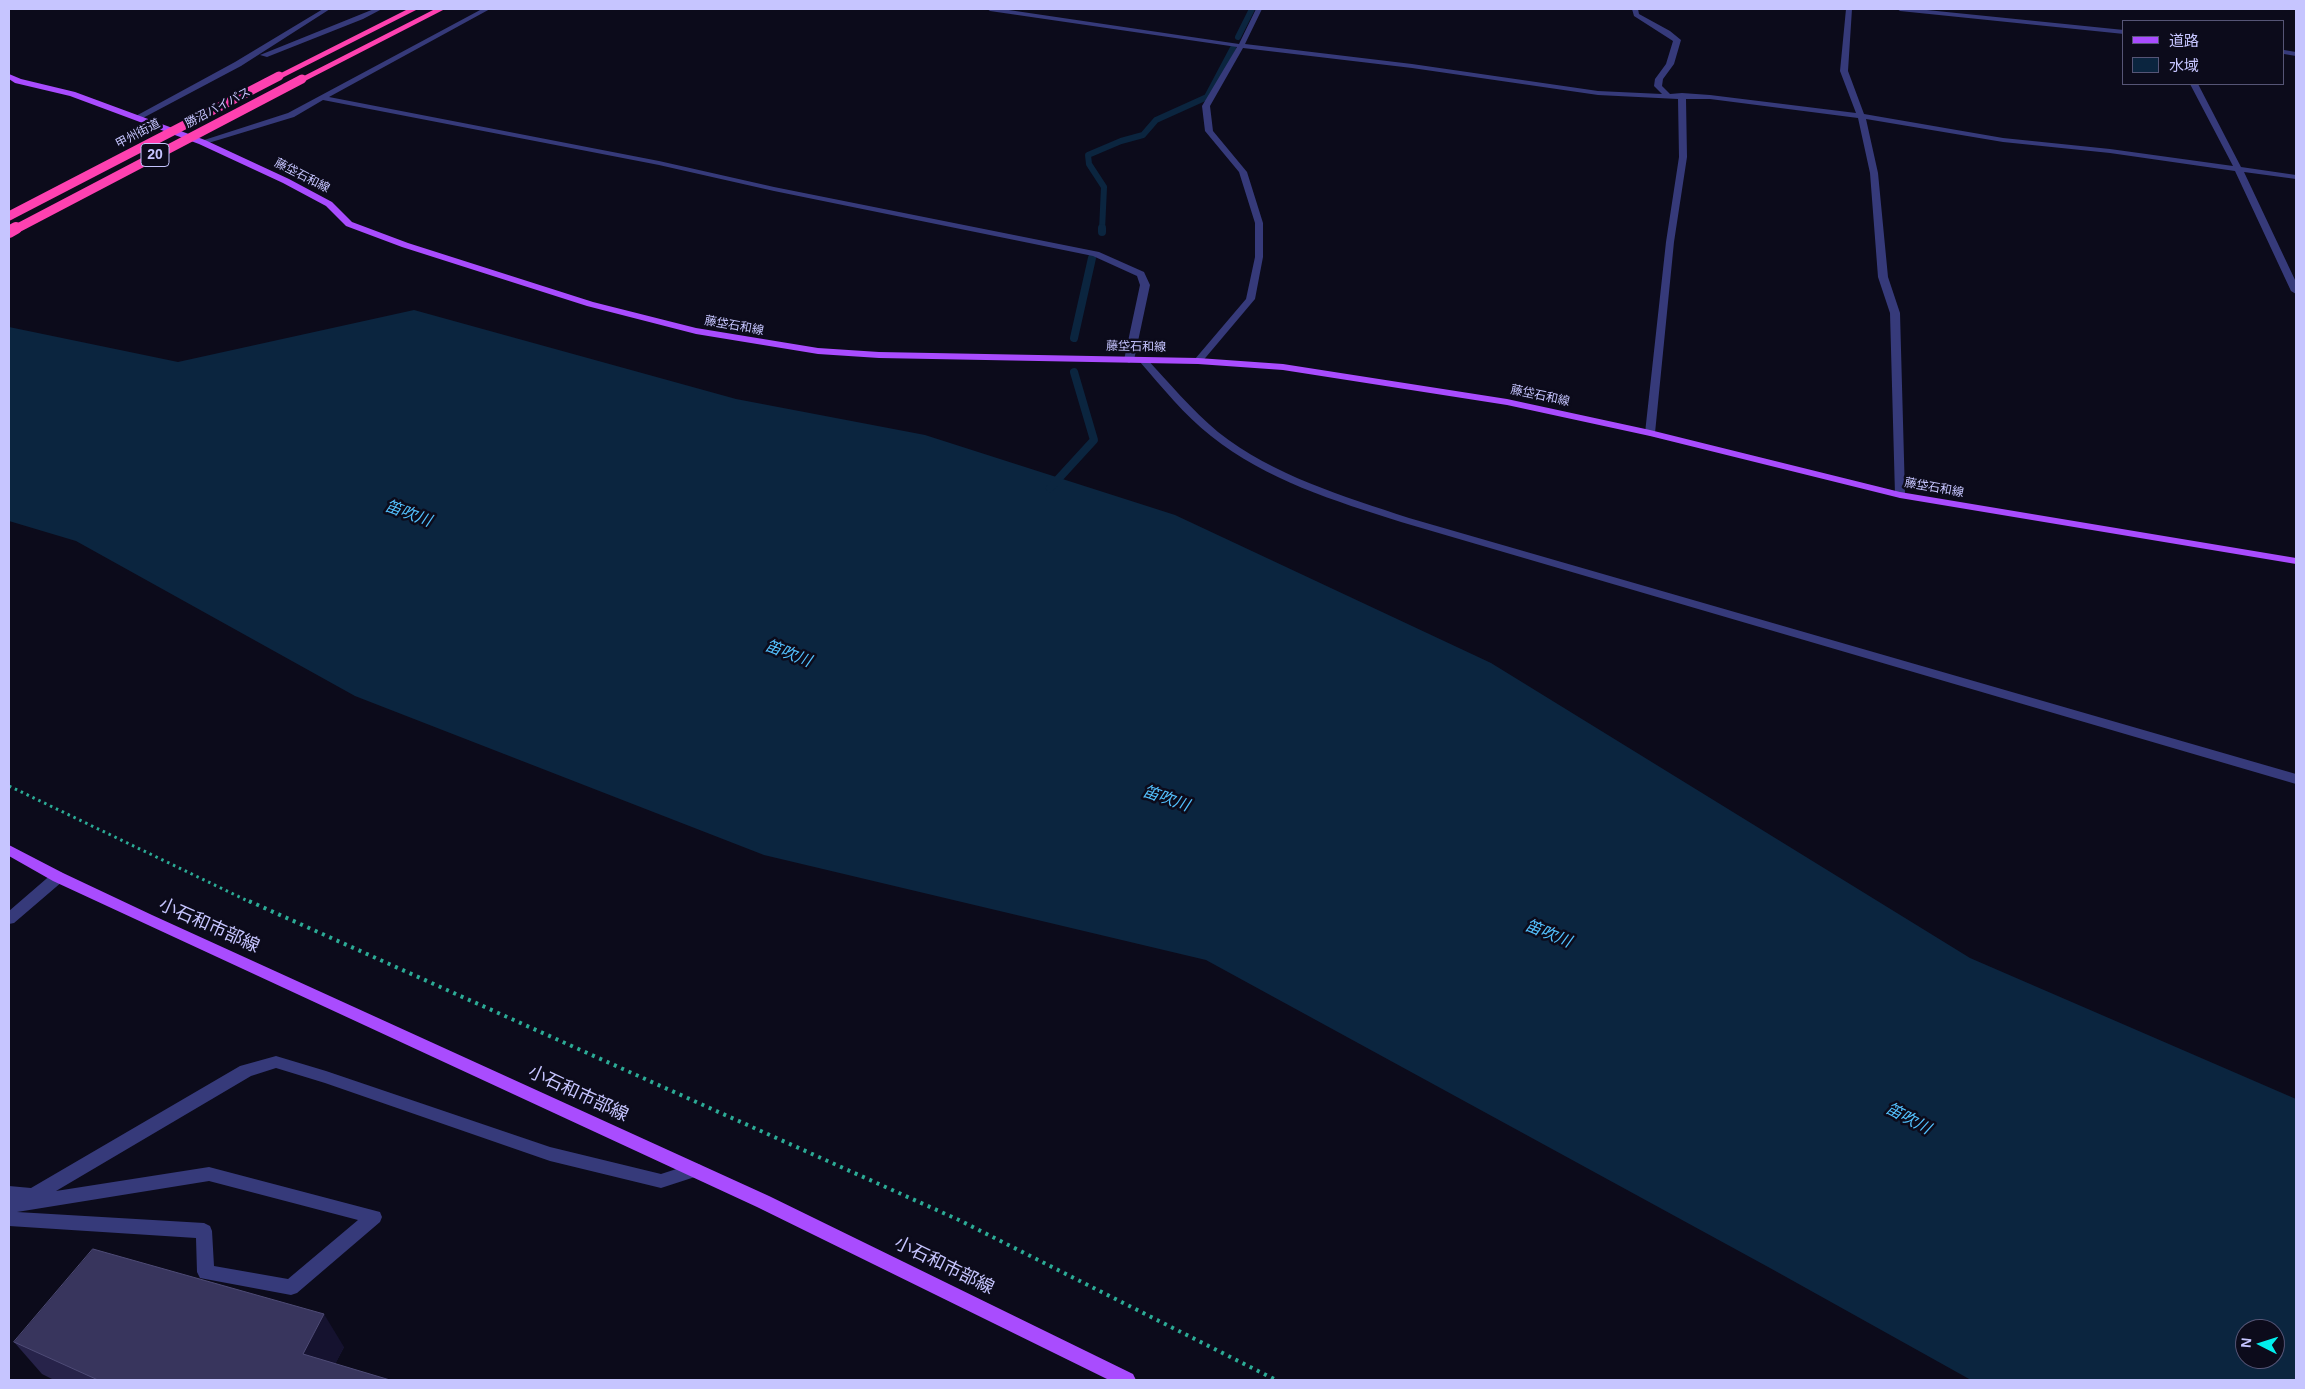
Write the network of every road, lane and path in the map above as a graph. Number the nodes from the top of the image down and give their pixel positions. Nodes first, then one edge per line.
1 (327, 9) edge
2 (379, 9) edge
3 (414, 9) edge
4 (441, 9) edge
5 (487, 9) edge
6 (990, 9) edge
7 (1259, 9) edge
8 (1635, 9) edge
9 (1849, 9) edge
10 (1900, 9) edge
11 (2122, 32) edge
12 (1241, 46) junction
13 (238, 64) junction
14 (9, 76) edge
15 (2195, 85) edge
16 (1668, 96) junction
17 (1682, 96) junction
18 (322, 98) junction
19 (1861, 116) junction
20 (138, 117) junction
21 (202, 142) junction
22 (2238, 168) junction
23 (2296, 176) edge
24 (9, 216) edge
25 (9, 232) edge
26 (2296, 291) edge
27 (1128, 360) junction
28 (1143, 360) junction
29 (1198, 361) junction
30 (1650, 433) junction
31 (1900, 495) junction
32 (2296, 561) edge
33 (2296, 779) edge
34 (9, 786) edge
35 (9, 850) edge
36 (58, 877) junction
37 (9, 918) edge
38 (695, 1170) junction
39 (9, 1193) edge
40 (9, 1206) edge
41 (9, 1219) edge
42 (1127, 1380) edge
43 (1276, 1380) edge

1 - 13 street
2 - 13 street
3 - 24 highway, 甲州街道 / 20, bridge
4 - 25 highway, 勝沼バイパス / 20, bridge
5 - 18 street
6 - 12 street
7 - 12 street
8 - 16 street
9 - 19 street
10 - 11 street
12 - 16 street
12 - 29 street
13 - 20 street
14 - 20 main road, 藤垈石和線
15 - 22 street
16 - 17 street
17 - 19 street
17 - 30 street
18 - 21 street
18 - 27 street
19 - 22 street
19 - 31 street
20 - 21 main road, 藤垈石和線
21 - 27 main road, 藤垈石和線
22 - 23 street
22 - 26 street
27 - 28 main road, 藤垈石和線
28 - 29 main road, 藤垈石和線
28 - 33 street
29 - 30 main road, 藤垈石和線
30 - 31 main road, 藤垈石和線
31 - 32 main road, 藤垈石和線
34 - 43 path
35 - 36 main road, 小石和市部線
36 - 37 street
36 - 38 main road, 小石和市部線
38 - 39 street
38 - 42 main road, 小石和市部線
40 - 41 street

